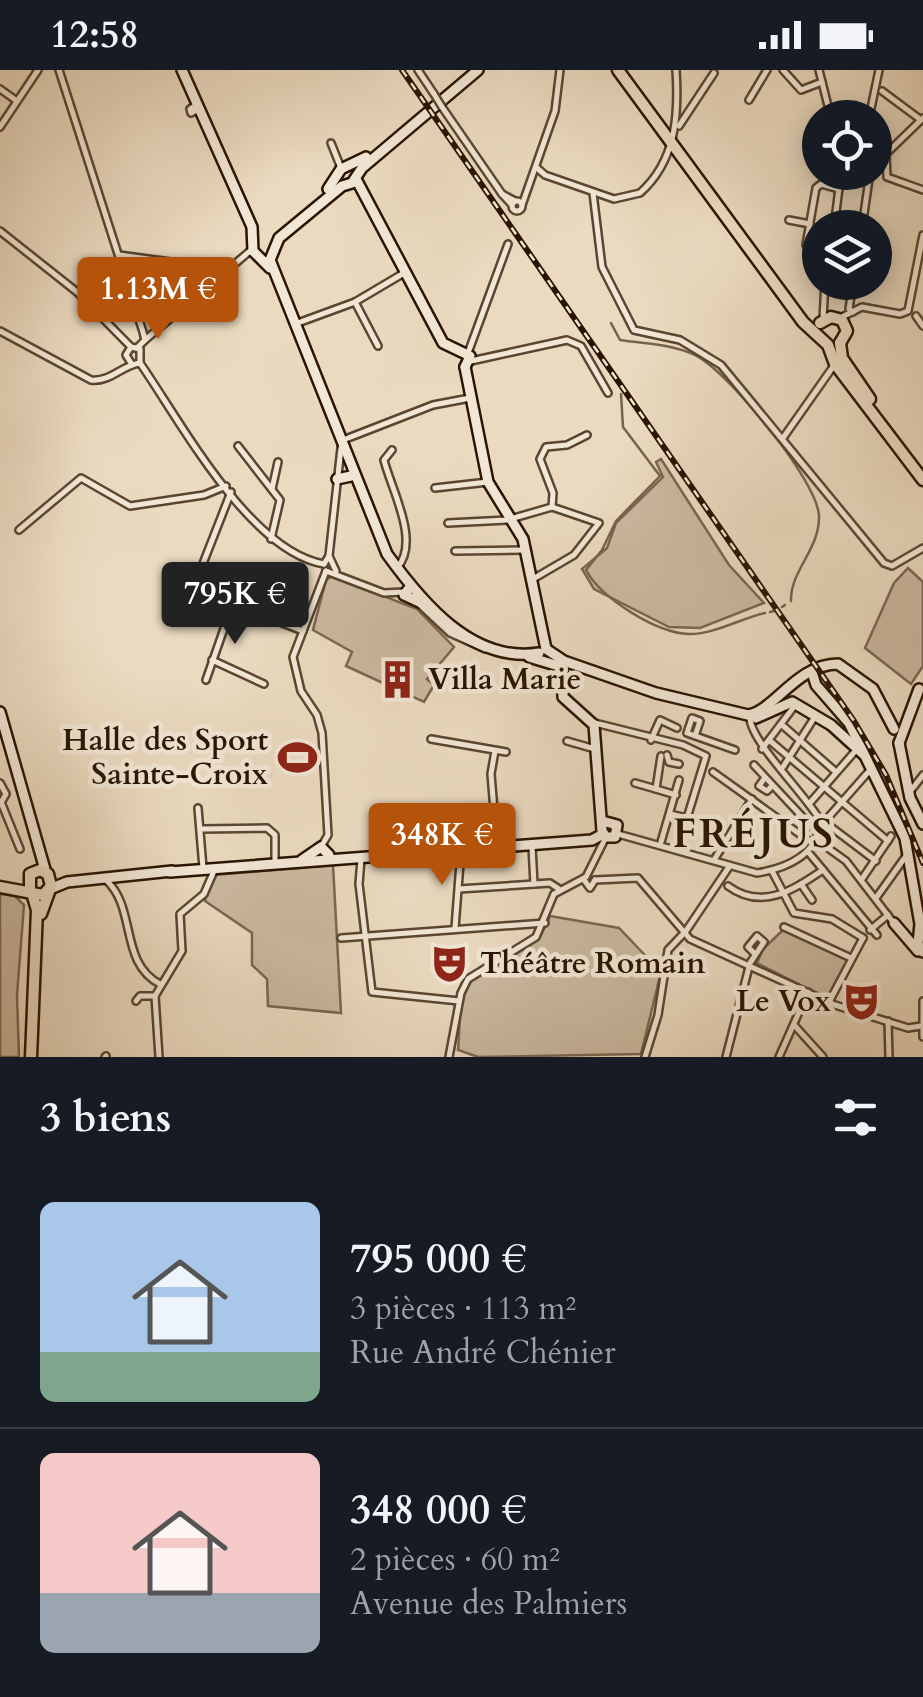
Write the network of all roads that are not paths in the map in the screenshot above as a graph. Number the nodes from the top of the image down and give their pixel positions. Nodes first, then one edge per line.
1 (59, 70) edge
2 (184, 70) edge
3 (418, 70) edge
4 (470, 70) edge
5 (478, 70) edge
6 (560, 70) edge
7 (622, 70) edge
8 (676, 70) edge
9 (767, 70) edge
10 (783, 70) edge
11 (819, 70) edge
12 (879, 70) edge
13 (34, 71) edge
14 (714, 73) dead end
15 (822, 82) junction
16 (0, 89) edge
17 (882, 90) dead end
18 (748, 100) dead end
19 (826, 100) edge
20 (873, 100) edge
21 (17, 101) junction
22 (922, 119) edge
23 (0, 128) edge
24 (671, 134) junction
25 (331, 143) dead end
26 (892, 148) edge
27 (540, 171) junction
28 (349, 178) junction
29 (892, 180) edge
30 (923, 190) edge
31 (594, 192) junction
32 (789, 220) dead end
33 (802, 222) edge
34 (0, 232) edge
35 (923, 235) edge
36 (508, 244) dead end
37 (263, 247) junction
38 (119, 255) junction
39 (193, 265) dead end
40 (920, 267) edge
41 (404, 274) junction
42 (822, 300) edge
43 (850, 300) edge
44 (355, 302) junction
45 (285, 308) junction
46 (852, 313) junction
47 (916, 316) dead end
48 (830, 323) junction
49 (297, 325) junction
50 (923, 326) edge
51 (0, 331) edge
52 (145, 340) junction
53 (834, 344) junction
54 (378, 346) dead end
55 (135, 347) junction
56 (465, 358) junction
57 (131, 363) junction
58 (140, 363) junction
59 (835, 364) junction
60 (608, 393) dead end
61 (473, 398) junction
62 (587, 435) dead end
63 (784, 438) junction
64 (341, 444) junction
65 (238, 446) dead end
66 (392, 450) dead end
67 (278, 462) dead end
68 (351, 476) junction
69 (923, 477) edge
70 (337, 478) junction
71 (488, 482) junction
72 (435, 488) dead end
73 (229, 489) junction
74 (272, 489) junction
75 (552, 507) junction
76 (510, 518) junction
77 (448, 523) dead end
78 (19, 530) dead end
79 (271, 539) junction
80 (923, 548) edge
81 (526, 550) junction
82 (456, 551) dead end
83 (329, 556) junction
84 (325, 568) junction
85 (397, 568) junction
86 (336, 571) junction
87 (533, 580) junction
88 (410, 593) junction
89 (234, 602) junction
90 (303, 631) junction
91 (212, 660) junction
92 (553, 660) junction
93 (812, 672) junction
94 (206, 680) dead end
95 (264, 684) dead end
96 (922, 688) edge
97 (923, 702) edge
98 (796, 704) junction
99 (909, 707) junction
100 (0, 712) edge
101 (816, 715) junction
102 (750, 717) junction
103 (596, 723) junction
104 (781, 724) junction
105 (896, 726) junction
106 (677, 728) dead end
107 (687, 733) junction
108 (0, 735) edge
109 (696, 736) junction
110 (431, 739) dead end
111 (802, 739) junction
112 (651, 740) junction
113 (769, 740) junction
114 (567, 741) dead end
115 (683, 745) junction
116 (598, 749) junction
117 (762, 749) junction
118 (735, 750) dead end
119 (494, 751) junction
120 (506, 752) dead end
121 (861, 752) junction
122 (791, 758) junction
123 (706, 763) junction
124 (679, 764) dead end
125 (754, 765) dead end
126 (783, 767) junction
127 (874, 767) junction
128 (836, 772) junction
129 (920, 776) edge
130 (0, 783) edge
131 (635, 783) dead end
132 (822, 788) junction
133 (656, 789) junction
134 (769, 789) junction
135 (694, 790) junction
136 (909, 794) junction
137 (676, 795) junction
138 (752, 799) junction
139 (1, 803) edge
140 (758, 804) junction
141 (809, 804) junction
142 (841, 804) junction
143 (198, 808) dead end
144 (670, 814) junction
145 (822, 822) junction
146 (809, 824) junction
147 (923, 824) edge
148 (201, 829) junction
149 (602, 834) junction
150 (618, 834) joint
151 (801, 835) junction
152 (661, 842) junction
153 (817, 843) junction
154 (531, 844) junction
155 (497, 846) junction
156 (20, 849) dead end
157 (461, 850) junction
158 (808, 852) junction
159 (908, 854) junction
160 (321, 856) junction
161 (361, 857) junction
162 (876, 861) junction
163 (275, 862) junction
164 (714, 862) junction
165 (729, 867) junction
166 (207, 870) junction
167 (772, 870) junction
168 (824, 870) junction
169 (134, 874) junction
170 (48, 875) junction
171 (29, 876) junction
172 (103, 878) junction
173 (589, 880) junction
174 (862, 880) junction
175 (723, 883) junction
176 (534, 884) junction
177 (801, 884) junction
178 (0, 886) edge
179 (559, 889) junction
180 (459, 890) junction
181 (49, 891) junction
182 (31, 892) junction
183 (782, 894) junction
184 (876, 898) junction
185 (812, 900) dead end
186 (891, 919) junction
187 (545, 923) junction
188 (784, 927) dead end
189 (455, 928) junction
190 (684, 933) junction
191 (873, 933) junction
192 (365, 936) junction
193 (341, 938) dead end
194 (863, 938) junction
195 (754, 953) dead end
196 (923, 955) edge
197 (851, 958) junction
198 (750, 963) junction
199 (160, 984) junction
200 (808, 992) junction
201 (156, 996) junction
202 (136, 1001) dead end
203 (923, 1001) edge
204 (459, 1002) junction
205 (829, 1002) junction
206 (888, 1021) junction
207 (794, 1026) junction
208 (921, 1026) edge
209 (32, 1034) junction
210 (923, 1037) edge
211 (31, 1057) edge
212 (159, 1057) edge
213 (449, 1057) edge
214 (645, 1057) edge
215 (726, 1057) edge
216 (779, 1057) edge
217 (823, 1057) edge
218 (889, 1057) edge

1 - 38 street
2 - 37 main road
3 - 27 street, bridge
4 - 28 main road
5 - 28 main road
6 - 27 street
7 - 24 main road
8 - 24 street
9 - 18 street
10 - 15 street
11 - 15 street
12 - 20 street
13 - 21 street
14 - 24 street
15 - 19 street
16 - 21 street
17 - 22 street
21 - 23 street
22 - 26 street
24 - 31 street
24 - 48 main road
25 - 28 street
27 - 31 street
28 - 37 main road
28 - 41 main road
29 - 30 street
31 - 63 street
32 - 33 street
34 - 55 street
35 - 40 street
36 - 56 street
37 - 45 main road
37 - 49 main road
37 - 52 street
38 - 39 street
38 - 52 street
40 - 46 street
41 - 44 street
41 - 56 main road
42 - 48 street
43 - 46 street
44 - 49 street
44 - 54 street
45 - 49 street
45 - 64 main road
46 - 48 street
46 - 48 street
47 - 50 street
48 - 53 main road
48 - 53 main road
49 - 64 main road
51 - 57 street
52 - 55 street
53 - 59 main road
53 - 69 main road
55 - 57 street
55 - 58 street
56 - 60 street
56 - 61 main road
57 - 58 street
58 - 73 street
59 - 63 street
59 - 69 main road
61 - 64 street
61 - 71 main road
62 - 75 street
63 - 80 street
64 - 68 main road
64 - 70 street
64 - 85 main road
65 - 74 street
66 - 85 street
67 - 74 street
68 - 70 main road
68 - 88 main road
70 - 83 street
71 - 72 street
71 - 76 main road
73 - 78 street
73 - 79 street
73 - 89 street
74 - 79 street
75 - 76 street
75 - 87 street
76 - 77 street
76 - 81 main road
79 - 84 street
81 - 82 street
81 - 87 main road
83 - 84 street
83 - 86 street
84 - 86 street
84 - 90 street
85 - 88 main road
86 - 88 street
87 - 92 main road
88 - 92 main road
88 - 92 main road
89 - 90 street
89 - 91 street
90 - 160 street
91 - 94 street
91 - 95 street
92 - 102 main road
92 - 103 main road
92 - 116 main road
93 - 102 main road
93 - 105 main road
93 - 121 main road
96 - 99 main road
97 - 99 street
98 - 101 main road
98 - 102 main road
98 - 104 street
99 - 105 main road
99 - 105 main road
100 - 170 main road
101 - 111 street
101 - 121 main road
102 - 117 street
103 - 112 street
103 - 149 main road
104 - 111 street
104 - 113 street
105 - 136 main road
106 - 112 street
107 - 109 street
107 - 109 street
107 - 115 street
108 - 171 main road
109 - 118 street
110 - 119 street
111 - 122 street
111 - 128 street
112 - 115 street
113 - 117 street
113 - 122 street
114 - 116 street
115 - 123 street
116 - 149 main road
117 - 126 street
119 - 120 street
119 - 155 street
121 - 127 main road
121 - 128 street
122 - 126 street
122 - 132 street
123 - 135 street
123 - 138 street
124 - 133 street
125 - 134 street
126 - 141 street
127 - 142 street
127 - 159 main road
128 - 132 street
129 - 136 street
130 - 139 street
131 - 133 street
132 - 141 street
132 - 142 street
133 - 137 street
134 - 140 street
134 - 146 street
135 - 137 street
135 - 144 street
136 - 147 main road
137 - 144 street
138 - 140 street
138 - 164 street
139 - 156 street
140 - 151 street
141 - 145 street
142 - 145 street
142 - 162 street
143 - 148 street
144 - 152 street
145 - 146 street
145 - 153 street
145 - 162 street
146 - 151 street
148 - 163 street
148 - 166 street
149 - 150 main road
149 - 154 main road
149 - 173 street
150 - 152 street
151 - 153 street
152 - 164 street
153 - 158 street
153 - 174 street
154 - 155 main road
154 - 176 street
155 - 157 main road
157 - 161 main road
157 - 180 street
158 - 167 street
158 - 168 street
159 - 184 street
159 - 196 main road
160 - 161 main road
160 - 163 main road
160 - 166 main road
161 - 192 street
162 - 174 street
163 - 166 main road
164 - 165 street
165 - 167 street
165 - 175 street
166 - 169 main road
166 - 199 street
167 - 183 street
168 - 177 street
168 - 191 street
169 - 170 main road
169 - 172 main road
170 - 171 main road
170 - 181 main road
171 - 178 main road
171 - 182 main road
172 - 181 main road
172 - 199 street
173 - 179 street
173 - 190 street
174 - 184 street
175 - 183 street
175 - 190 street
176 - 179 street
176 - 180 street
177 - 183 street
177 - 185 street
178 - 182 main road
179 - 187 street
180 - 189 street
181 - 182 main road
181 - 209 main road
182 - 209 main road
183 - 194 street
184 - 186 street
186 - 191 street
186 - 196 main road
187 - 189 street
187 - 204 street
188 - 197 street
189 - 192 street
190 - 198 street
190 - 214 street
191 - 194 street
192 - 193 street
192 - 204 street
194 - 197 street
195 - 198 street
197 - 205 street
198 - 200 street
198 - 215 street
199 - 201 street
200 - 205 street
200 - 207 street
201 - 202 street
201 - 212 street
203 - 208 street
204 - 213 street
205 - 206 street
206 - 208 street
206 - 218 street
207 - 216 street
207 - 217 street
208 - 210 street
209 - 211 main road

